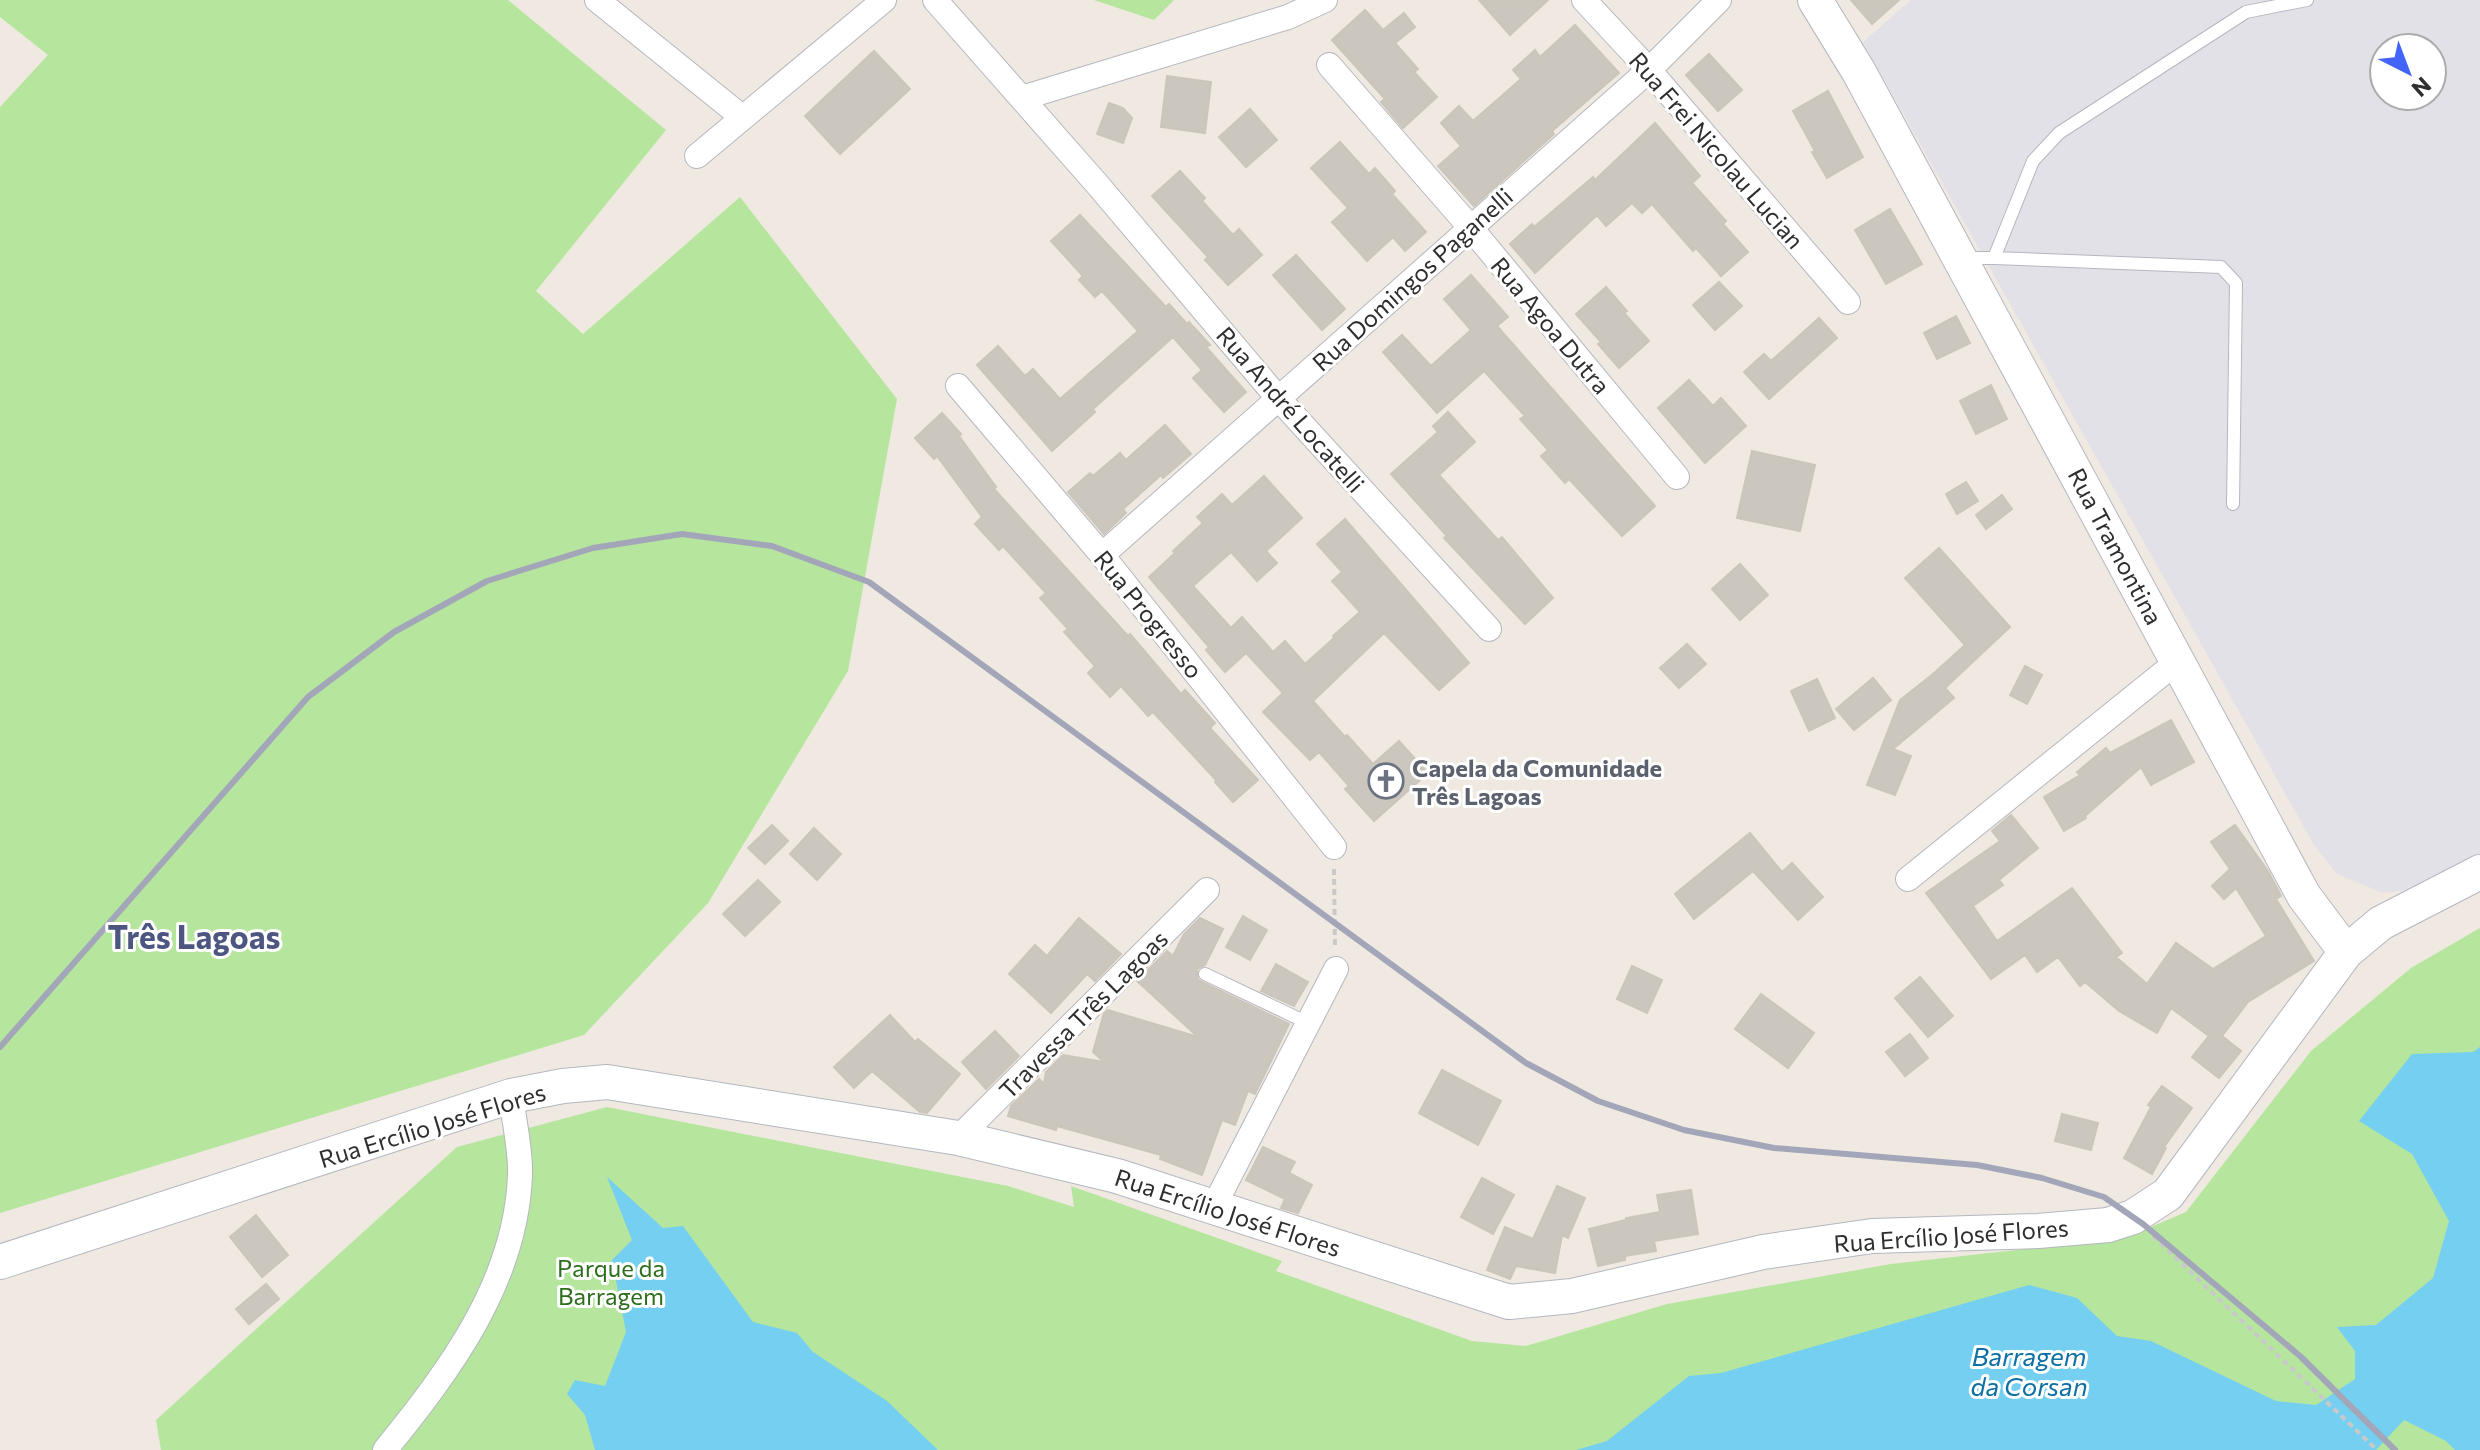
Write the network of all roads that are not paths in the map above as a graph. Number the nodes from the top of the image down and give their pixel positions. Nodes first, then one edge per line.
1 (597, 0) edge
2 (884, 0) edge
3 (935, 0) edge
4 (1325, 0) edge
5 (1584, 0) edge
6 (1719, 0) edge
7 (1815, 0) edge
8 (2307, 0) edge
9 (1329, 65) dead end
10 (1649, 70) junction
11 (1022, 98) junction
12 (742, 117) junction
13 (697, 156) dead end
14 (1470, 227) junction
15 (1960, 258) junction
16 (1994, 258) junction
17 (1848, 302) dead end
18 (958, 386) dead end
19 (1278, 398) junction
20 (1677, 477) dead end
21 (2233, 504) dead end
22 (1102, 555) junction
23 (1489, 629) dead end
24 (2178, 661) junction
25 (1334, 847) road end
26 (2480, 872) edge
27 (1908, 879) dead end
28 (1207, 890) dead end
29 (2346, 952) junction
30 (1336, 960) road end
31 (1205, 974) dead end
32 (1308, 1023) junction
33 (511, 1096) junction
34 (958, 1138) junction
35 (1213, 1208) junction
36 (0, 1262) edge
37 (385, 1450) edge

1 - 12 street
2 - 12 street
3 - 11 street, Rua André Locatelli
4 - 11 street
5 - 10 street, Rua Frei Nicolau Lucian
6 - 10 street, Rua Domingos Paganelli
7 - 15 street, Rua Tramontina
8 - 16 lane
9 - 14 street, Rua Agoa Dutra
10 - 14 street, Rua Domingos Paganelli
10 - 17 street, Rua Frei Nicolau Lucian
11 - 19 street, Rua André Locatelli
12 - 13 street
14 - 19 street, Rua Domingos Paganelli
14 - 20 street, Rua Agoa Dutra
15 - 16 lane
15 - 24 street, Rua Tramontina
16 - 21 lane
18 - 22 street, Rua Progresso
19 - 22 street, Rua Domingos Paganelli
19 - 23 street, Rua André Locatelli
22 - 25 street, Rua Progresso
24 - 27 street
24 - 29 street, Rua Tramontina
26 - 29 street
28 - 34 street, Travessa Três Lagoas
29 - 35 street, Rua Ercílio José Flores
30 - 32 street
31 - 32 lane
32 - 35 street
33 - 34 street, Rua Ercílio José Flores
33 - 36 street, Rua Ercílio José Flores
33 - 37 street
34 - 35 street, Rua Ercílio José Flores

